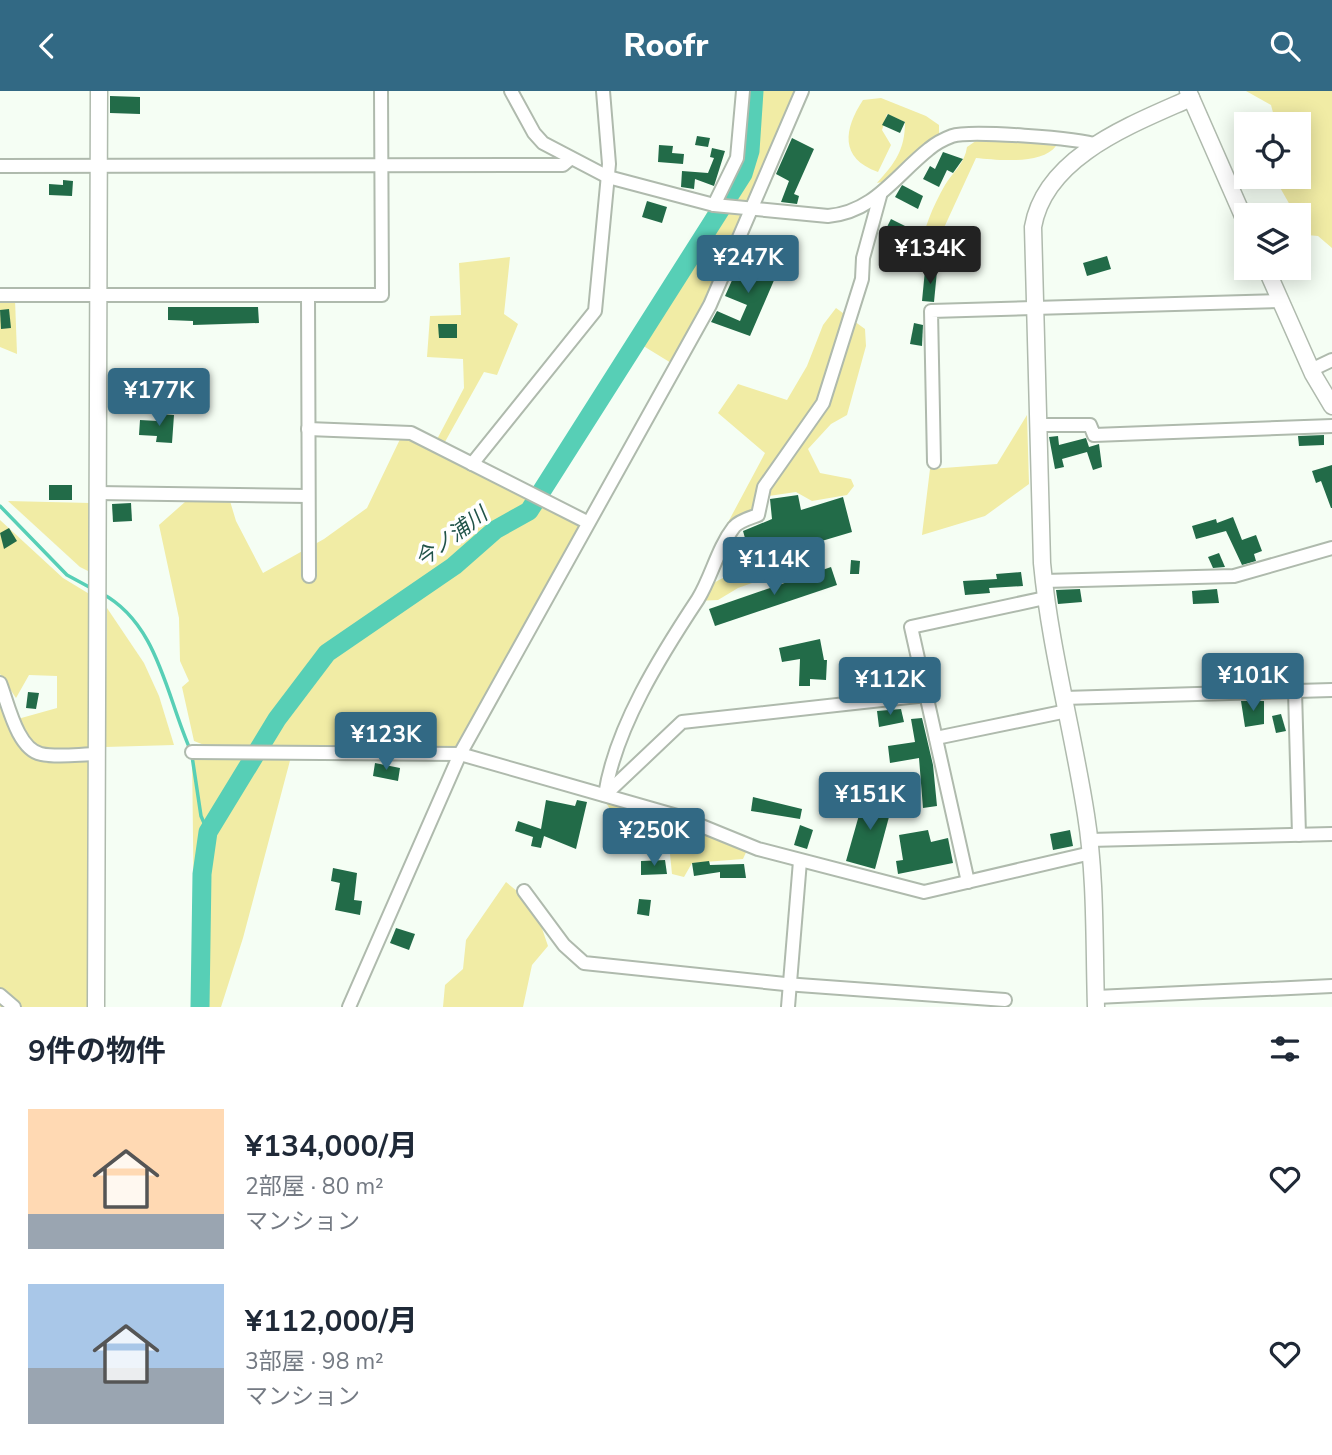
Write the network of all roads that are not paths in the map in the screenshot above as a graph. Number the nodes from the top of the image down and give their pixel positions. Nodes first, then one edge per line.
1 (99, 91) edge
2 (381, 91) edge
3 (511, 91) edge
4 (603, 91) edge
5 (743, 91) edge
6 (802, 91) edge
7 (1189, 94) edge
8 (1097, 145) junction
9 (570, 159) junction
10 (381, 165) junction
11 (0, 166) edge
12 (99, 167) junction
13 (608, 177) junction
14 (880, 196) junction
15 (1238, 203) edge
16 (714, 205) junction
17 (752, 208) junction
18 (1271, 280) edge
19 (0, 295) edge
20 (308, 295) junction
21 (97, 296) junction
22 (1281, 301) junction
23 (1034, 308) junction
24 (1332, 360) edge
25 (1311, 370) junction
26 (1332, 406) edge
27 (1037, 425) junction
28 (1332, 426) edge
29 (308, 429) junction
30 (934, 462) dead end
31 (472, 464) junction
32 (97, 493) junction
33 (308, 496) junction
34 (587, 522) junction
35 (1332, 548) edge
36 (309, 576) dead end
37 (1044, 590) junction
38 (0, 683) edge
39 (1332, 690) edge
40 (1295, 691) junction
41 (927, 695) junction
42 (1065, 704) junction
43 (936, 738) junction
44 (192, 752) dead end
45 (98, 754) junction
46 (460, 754) junction
47 (605, 795) junction
48 (1332, 834) edge
49 (1299, 835) junction
50 (1090, 846) junction
51 (800, 861) junction
52 (968, 882) junction
53 (523, 891) dead end
54 (790, 985) junction
55 (1332, 986) edge
56 (0, 995) edge
57 (1005, 1000) dead end
58 (1096, 1002) edge
59 (14, 1007) edge
60 (96, 1007) edge
61 (349, 1007) edge
62 (788, 1007) edge

1 - 12 street
2 - 10 street
3 - 9 street
4 - 13 street
5 - 16 street
6 - 17 street
7 - 8 street
7 - 15 street
8 - 14 street
8 - 23 street
9 - 10 street
9 - 13 street
10 - 12 street
10 - 20 street
11 - 12 street
12 - 21 street
13 - 16 street
13 - 31 street
14 - 17 street
14 - 47 street
16 - 17 street
17 - 34 street
18 - 22 street
19 - 21 street
20 - 21 street
20 - 29 street
21 - 32 street
22 - 23 street
22 - 25 street
23 - 27 street
23 - 30 street
24 - 25 street
25 - 26 street
27 - 28 street
27 - 37 street
29 - 31 street
29 - 33 street
31 - 34 street
32 - 33 street
32 - 45 street
33 - 36 street
34 - 46 street
35 - 37 street
37 - 41 street
37 - 42 street
38 - 45 street
39 - 40 street
40 - 42 street
40 - 49 street
41 - 43 street
41 - 47 street
42 - 43 street
42 - 50 street
43 - 52 street
44 - 46 street
45 - 60 street
46 - 47 street
46 - 61 street
47 - 51 street
48 - 49 street
49 - 50 street
50 - 52 street
50 - 58 street
51 - 52 street
51 - 54 street
53 - 54 street
54 - 57 street
54 - 62 street
55 - 58 street
56 - 59 street

